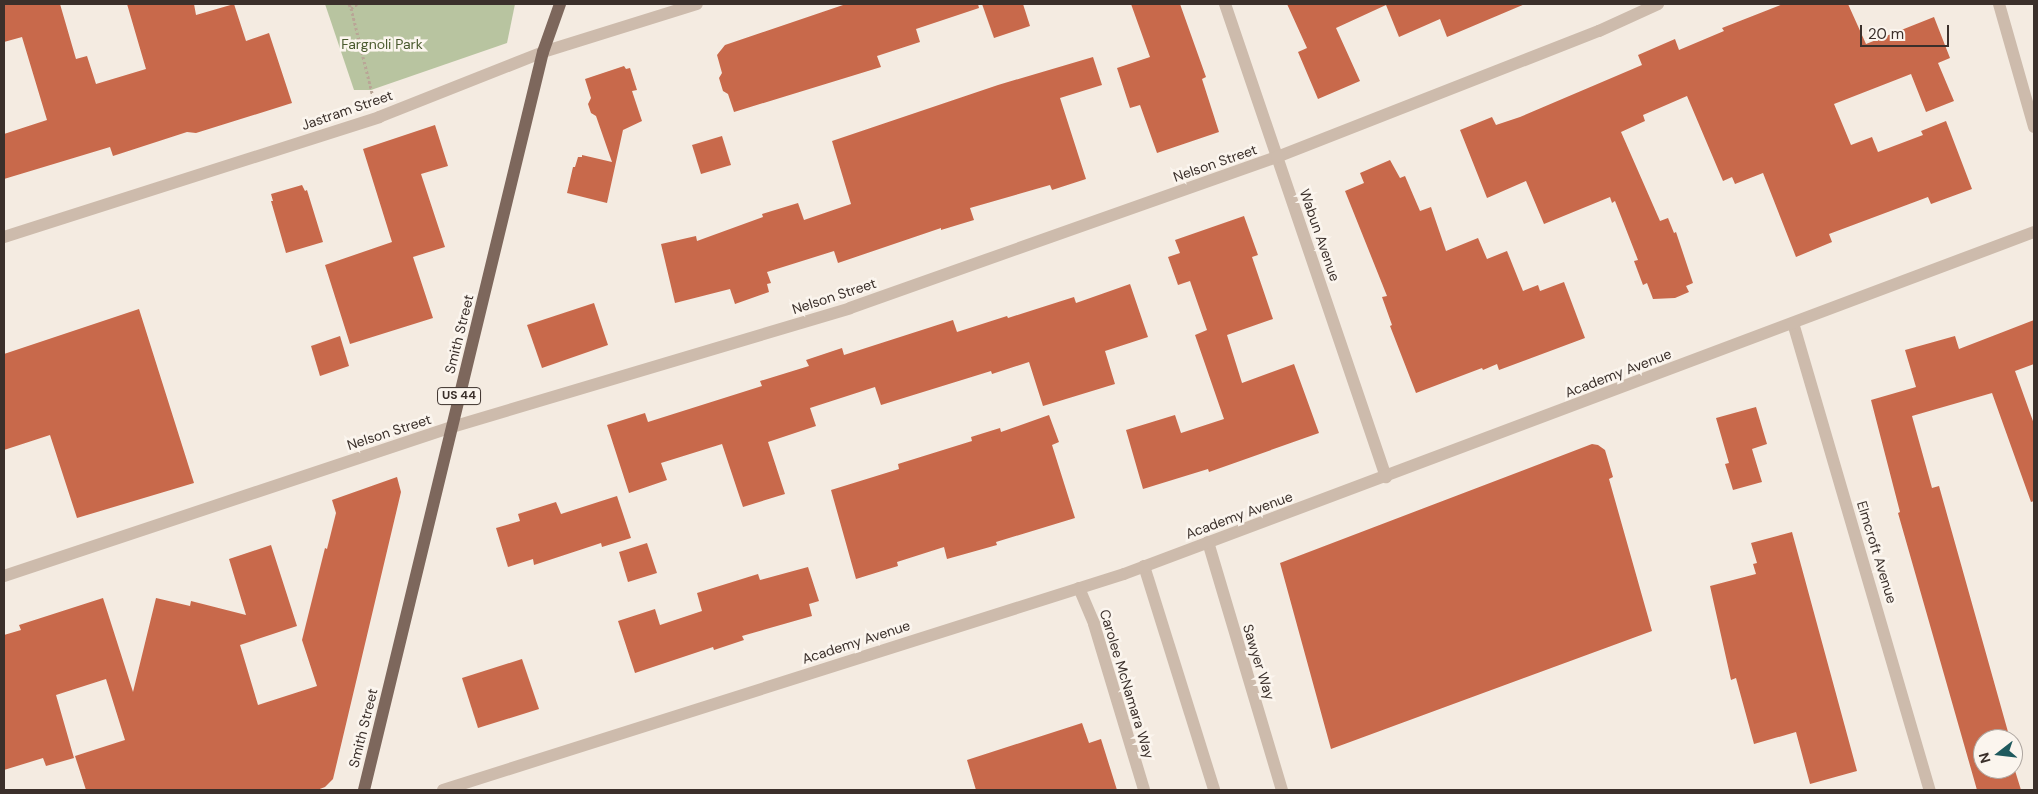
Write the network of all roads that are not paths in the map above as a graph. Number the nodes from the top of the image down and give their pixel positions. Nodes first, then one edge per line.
1 (560, 4) edge
2 (697, 4) edge
3 (1225, 4) edge
4 (1658, 4) edge
5 (1999, 4) edge
6 (543, 52) junction
7 (2034, 127) edge
8 (1278, 157) junction
9 (2034, 232) edge
10 (4, 237) edge
11 (1793, 323) junction
12 (452, 427) junction
13 (1386, 477) junction
14 (1208, 542) junction
15 (1144, 566) junction
16 (4, 576) edge
17 (1079, 588) junction
18 (364, 790) edge
19 (443, 790) edge
20 (1144, 790) edge
21 (1214, 790) edge
22 (1282, 790) edge
23 (1930, 790) edge

1 - 6 main road, Smith Street / US 44
2 - 6 street, Jastram Street
3 - 8 street, Wabun Avenue
4 - 8 street, Nelson Street
5 - 7 street
6 - 10 street, Jastram Street
6 - 12 main road, Smith Street / US 44
8 - 12 street, Nelson Street
8 - 13 street, Wabun Avenue
9 - 11 street, Academy Avenue
11 - 13 street, Academy Avenue
11 - 23 street, Elmcroft Avenue
12 - 16 street, Nelson Street
12 - 18 main road, Smith Street / US 44
13 - 14 street, Academy Avenue
14 - 15 street, Academy Avenue
14 - 22 street, Sawyer Way
15 - 17 street, Academy Avenue
15 - 21 street
17 - 19 street, Academy Avenue
17 - 20 street, Carolee McNamara Way

